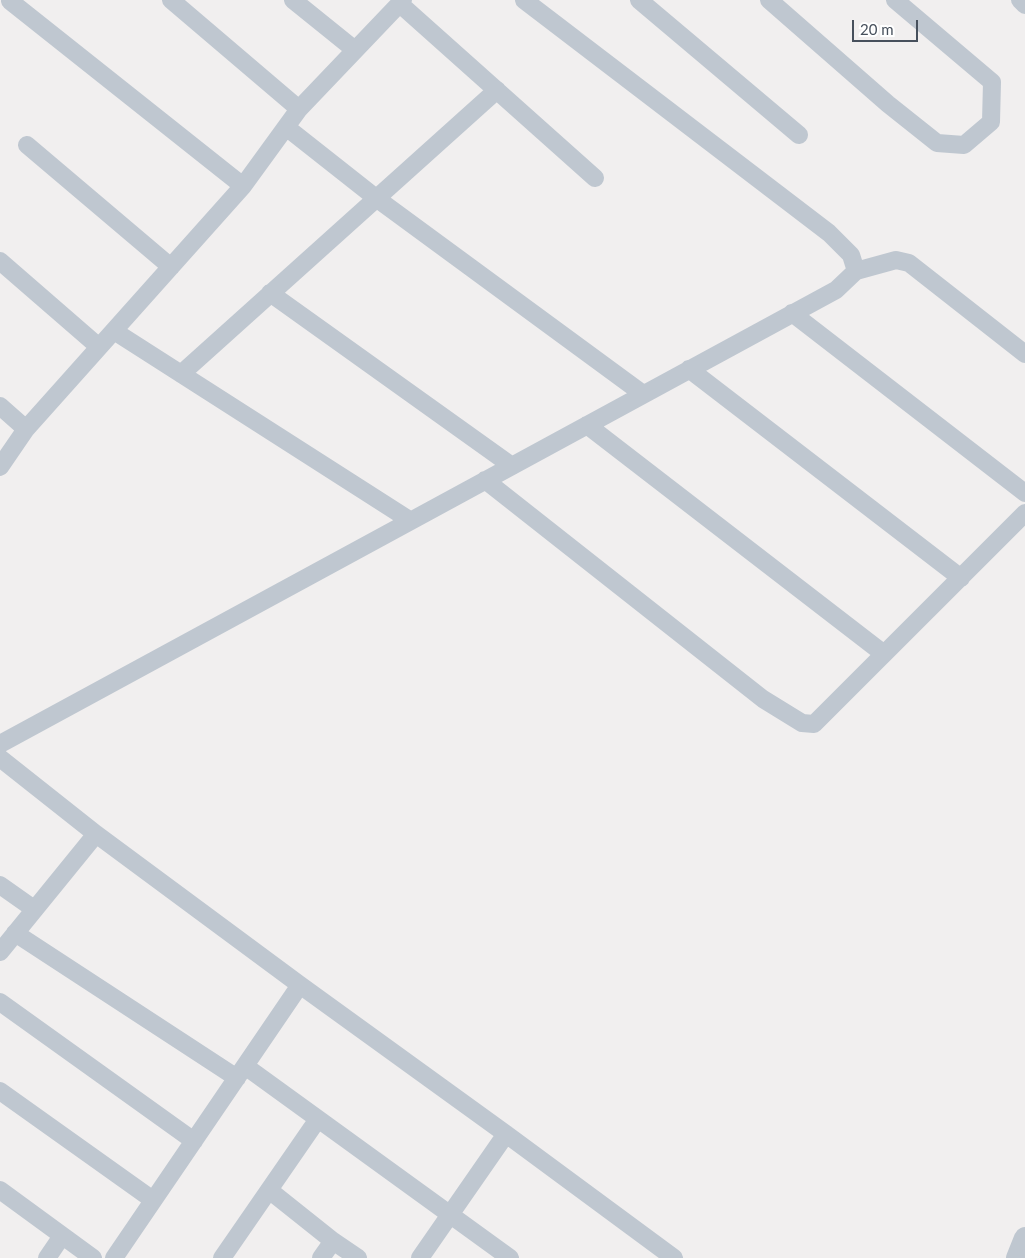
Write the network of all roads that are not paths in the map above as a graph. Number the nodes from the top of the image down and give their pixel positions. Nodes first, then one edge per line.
1 (10, 0) edge
2 (171, 0) edge
3 (293, 0) edge
4 (524, 0) edge
5 (639, 0) edge
6 (769, 0) edge
7 (895, 0) edge
8 (1020, 0) edge
9 (402, 2) edge
10 (1025, 5) edge
11 (355, 50) junction
12 (497, 90) junction
13 (299, 109) junction
14 (286, 127) junction
15 (799, 135) dead end
16 (27, 145) dead end
17 (595, 178) dead end
18 (243, 186) junction
19 (376, 198) junction
20 (0, 261) edge
21 (171, 267) junction
22 (856, 271) junction
23 (270, 294) junction
24 (792, 313) junction
25 (114, 331) junction
26 (99, 347) junction
27 (1025, 354) edge
28 (689, 369) junction
29 (181, 374) junction
30 (643, 394) junction
31 (0, 406) edge
32 (587, 425) junction
33 (26, 428) junction
34 (512, 466) junction
35 (0, 467) edge
36 (485, 480) junction
37 (1025, 493) edge
38 (1025, 513) edge
39 (411, 521) junction
40 (961, 578) junction
41 (884, 654) junction
42 (0, 744) edge
43 (0, 758) edge
44 (96, 834) junction
45 (0, 885) edge
46 (34, 909) junction
47 (15, 933) junction
48 (0, 952) edge
49 (300, 985) junction
50 (0, 1002) edge
51 (241, 1072) junction
52 (0, 1091) edge
53 (318, 1119) junction
54 (506, 1134) junction
55 (194, 1141) junction
56 (269, 1190) junction
57 (1, 1192) edge
58 (153, 1200) junction
59 (450, 1215) junction
60 (62, 1236) junction
61 (1025, 1238) edge
62 (333, 1241) junction
63 (47, 1258) edge
64 (93, 1258) edge
65 (114, 1258) edge
66 (222, 1258) edge
67 (321, 1258) edge
68 (358, 1258) edge
69 (420, 1258) edge
70 (510, 1258) edge
71 (674, 1258) edge
72 (1017, 1258) edge

1 - 18 street
2 - 13 street
3 - 11 street
4 - 22 street
5 - 15 street
6 - 7 street
8 - 10 street
9 - 11 street
9 - 12 street
11 - 13 street
12 - 17 street
12 - 19 street
13 - 14 street
14 - 18 street
14 - 19 street
16 - 21 street
18 - 21 street
19 - 23 street
19 - 30 street
20 - 26 street
21 - 25 street
22 - 24 street
22 - 27 street
23 - 29 street
23 - 34 street
24 - 28 street
24 - 37 street
25 - 26 street
25 - 29 street
26 - 33 street
28 - 30 street
28 - 40 street
29 - 39 street
30 - 32 street
31 - 33 street
32 - 34 street
32 - 41 street
33 - 35 street
34 - 36 street
36 - 39 street
36 - 41 street
38 - 40 street
39 - 42 street
40 - 41 street
43 - 44 street
44 - 46 street
44 - 49 street
45 - 46 street
46 - 47 street
47 - 48 street
47 - 51 street
49 - 51 street
49 - 54 street
50 - 55 street
51 - 53 street
51 - 55 street
52 - 58 street
53 - 56 street
53 - 59 street
54 - 59 street
54 - 71 street
55 - 58 street
56 - 62 street
56 - 66 street
57 - 60 street
58 - 65 street
59 - 69 street
59 - 70 street
60 - 63 street
60 - 64 street
61 - 72 street
62 - 67 street
62 - 68 street

